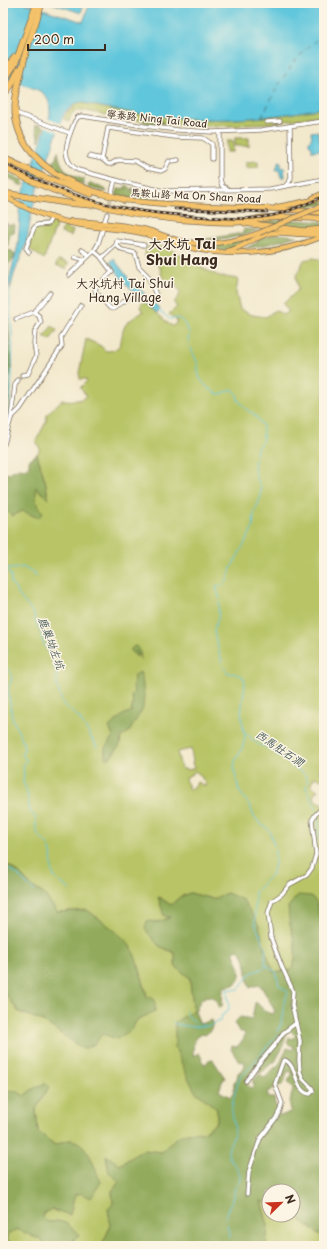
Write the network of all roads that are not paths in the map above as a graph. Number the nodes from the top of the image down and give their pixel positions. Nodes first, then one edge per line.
1 (37, 3) edge
2 (42, 3) edge
3 (23, 45) junction
4 (26, 52) junction
5 (3, 72) edge
6 (3, 82) edge
7 (3, 96) edge
8 (16, 113) dead end
9 (280, 121) dead end
10 (324, 121) edge
11 (267, 122) dead end
12 (272, 122) junction
13 (290, 126) junction
14 (273, 128) junction
15 (220, 132) junction
16 (70, 133) junction
17 (89, 156) dead end
18 (3, 158) edge
19 (102, 159) junction
20 (212, 159) dead end
21 (178, 160) dead end
22 (3, 167) edge
23 (220, 179) junction
24 (324, 179) edge
25 (115, 180) junction
26 (284, 187) junction
27 (210, 190) junction
28 (230, 190) junction
29 (112, 192) tunnel mouth
30 (324, 193) edge
31 (3, 194) edge
32 (324, 198) edge
33 (124, 200) junction
34 (310, 200) junction
35 (324, 205) edge
36 (99, 206) junction
37 (269, 208) junction
38 (324, 213) edge
39 (106, 214) tunnel mouth
40 (51, 217) junction
41 (3, 219) edge
42 (324, 220) edge
43 (237, 222) junction
44 (103, 225) junction
45 (3, 227) edge
46 (277, 228) junction
47 (324, 229) edge
48 (291, 233) junction
49 (324, 235) edge
50 (172, 240) junction
51 (116, 245) junction
52 (144, 245) dead end
53 (82, 250) dead end
54 (94, 251) junction
55 (29, 252) dead end
56 (221, 252) junction
57 (89, 255) junction
58 (75, 257) dead end
59 (102, 258) junction
60 (83, 262) junction
61 (69, 275) dead end
62 (50, 293) dead end
63 (130, 294) dead end
64 (156, 295) dead end
65 (81, 305) dead end
66 (34, 312) junction
67 (16, 319) dead end
68 (22, 375) dead end
69 (18, 380) dead end
70 (11, 418) junction
71 (4, 444) dead end
72 (324, 806) edge
73 (296, 1023) junction
74 (246, 1081) dead end
75 (247, 1194) dead end

1 - 3 highway
2 - 4 highway
3 - 5 highway
3 - 6 highway
4 - 7 highway
4 - 33 highway
8 - 16 street
9 - 12 street
10 - 13 street, 寧泰路 Ning Tai Road
11 - 12 street
12 - 14 street
13 - 14 street, 寧泰路 Ning Tai Road
13 - 26 street
14 - 15 street, 寧泰路 Ning Tai Road
15 - 16 street, 寧泰路 Ning Tai Road
15 - 23 street
16 - 25 street
17 - 19 street
18 - 33 highway, 馬鞍山路 Ma On Shan Road
19 - 20 street
19 - 21 street
22 - 36 highway, 馬鞍山路 Ma On Shan Road
23 - 27 street
23 - 28 street
24 - 26 street
25 - 27 street
25 - 29 street
26 - 28 street
27 - 28 street
30 - 34 main road
31 - 36 highway
31 - 40 main road
32 - 34 main road
33 - 37 main road, 馬鞍山路 Ma On Shan Road
34 - 37 main road
35 - 50 main road, bridge
36 - 43 highway, 馬鞍山路 Ma On Shan Road
37 - 38 main road, 馬鞍山路 Ma On Shan Road
39 - 44 street
40 - 44 main road
40 - 55 street
41 - 45 street
42 - 43 highway, 馬鞍山路 Ma On Shan Road
43 - 46 highway
44 - 50 main road
44 - 54 street
46 - 47 highway
46 - 48 highway
48 - 49 main road
48 - 56 main road
49 - 56 main road
50 - 56 main road
51 - 52 street
51 - 59 street
51 - 64 street
53 - 57 street
54 - 57 street
54 - 59 street
57 - 60 street
58 - 60 street
59 - 63 street
60 - 61 street
62 - 66 street
65 - 70 street
66 - 67 street
66 - 68 street
69 - 70 street
70 - 71 street
72 - 73 street
73 - 74 street
73 - 75 street

